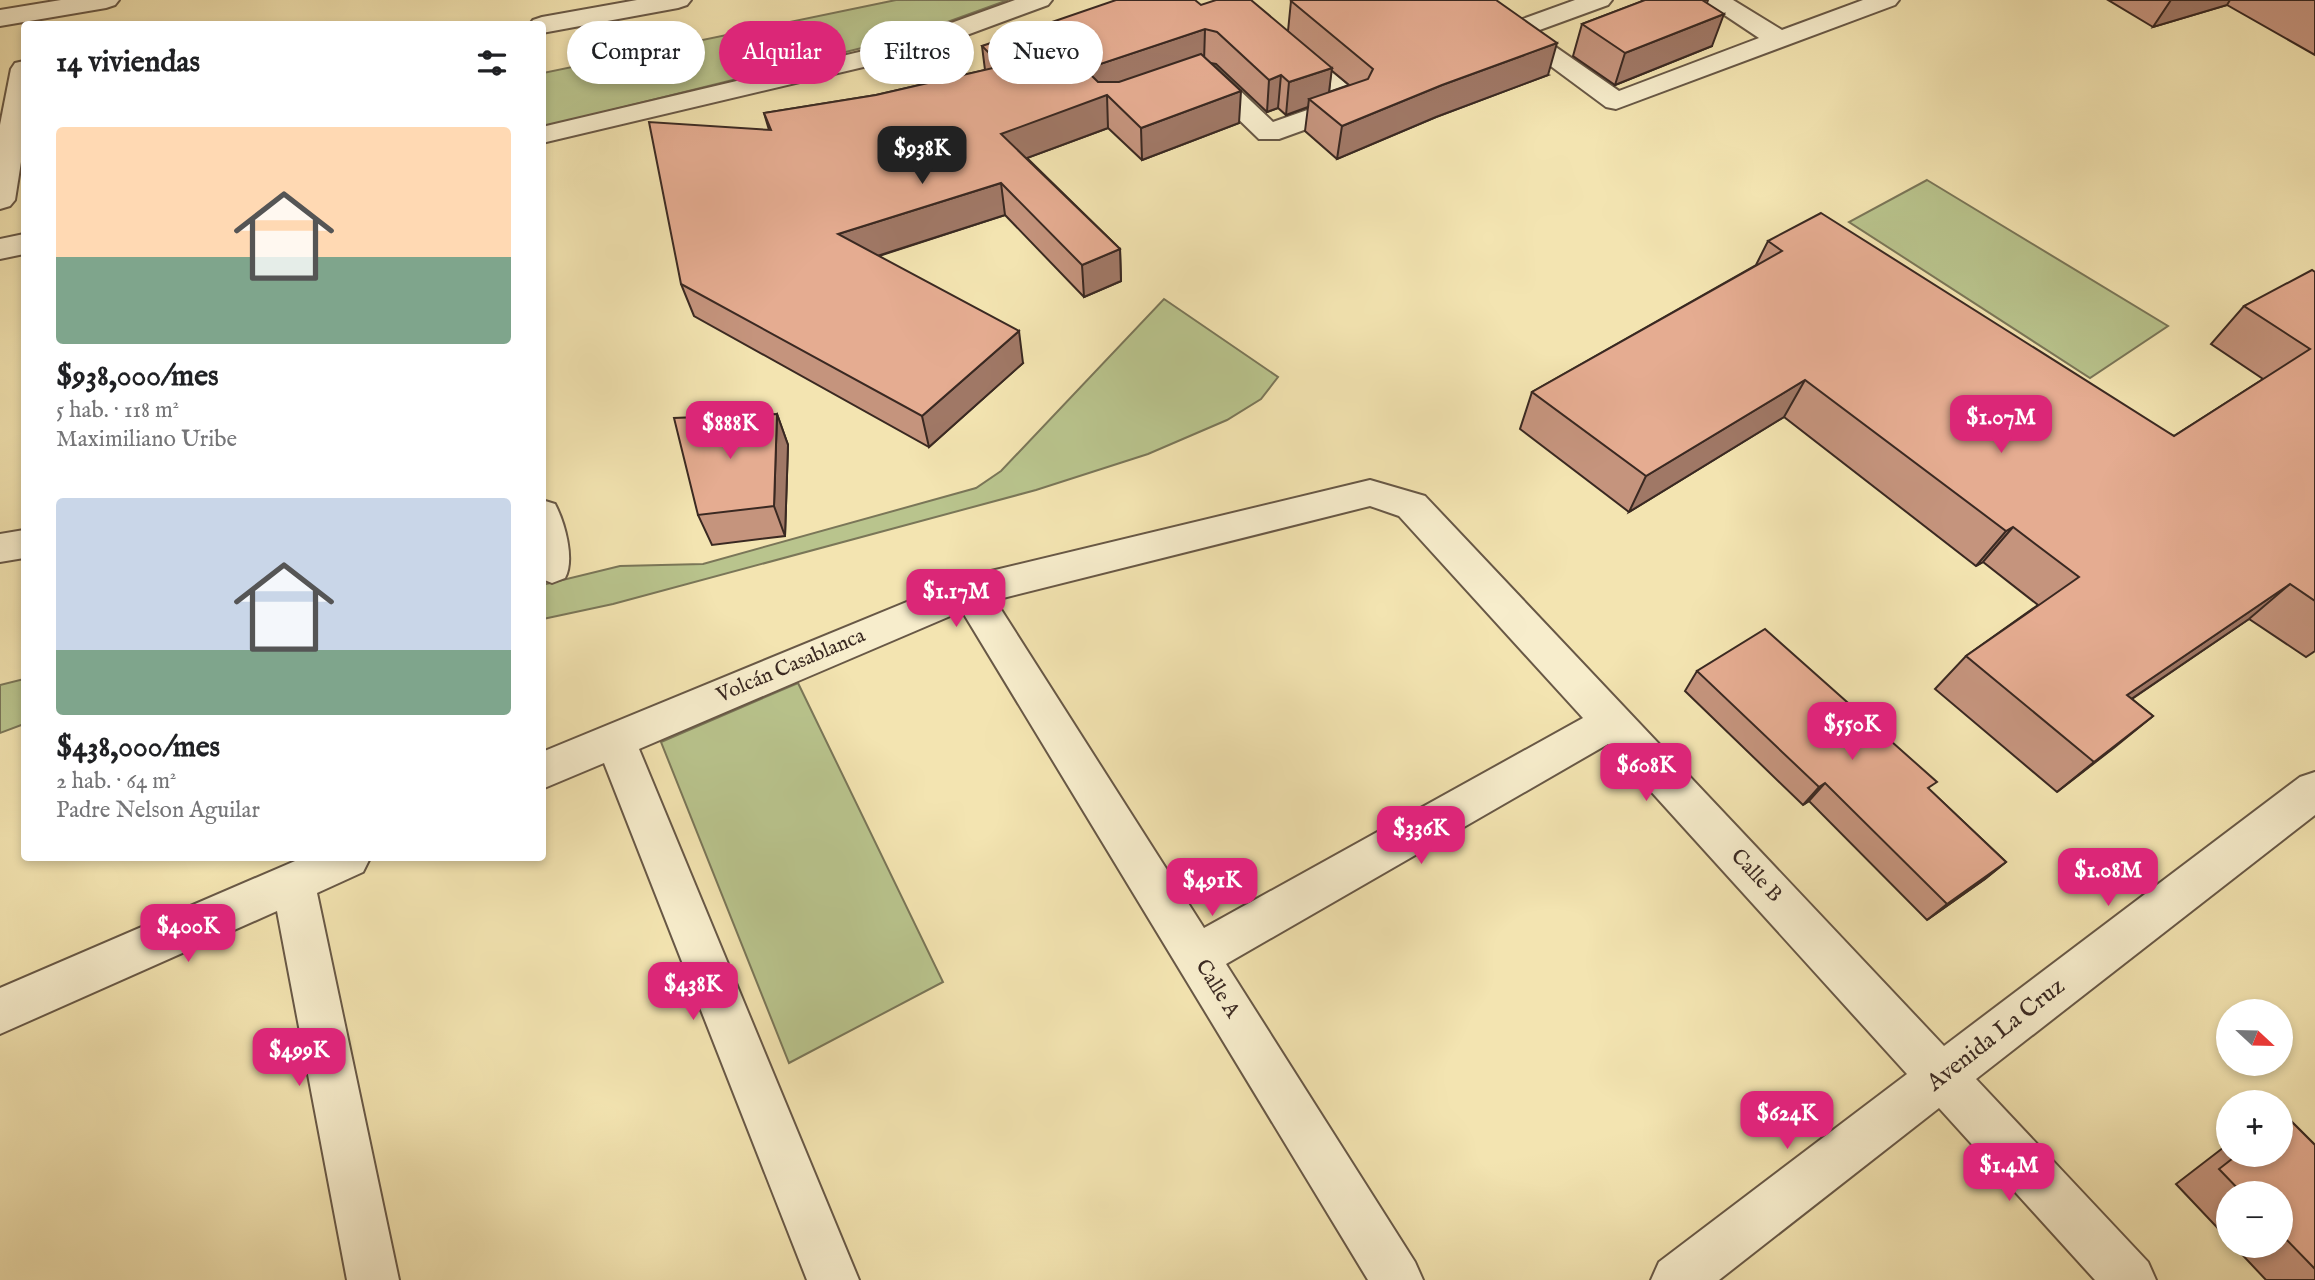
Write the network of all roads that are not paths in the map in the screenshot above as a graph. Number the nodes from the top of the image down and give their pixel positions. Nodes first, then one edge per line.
1 (106, 0) edge
2 (535, 0) edge
3 (678, 0) edge
4 (1039, 0) edge
5 (1229, 0) edge
6 (1599, 0) edge
7 (1715, 0) edge
8 (1886, 0) edge
9 (0, 18) edge
10 (34, 19) edge
11 (540, 21) edge
12 (546, 24) edge
13 (1780, 40) junction
14 (1181, 81) edge
15 (20, 122) edge
16 (546, 134) edge
17 (0, 200) edge
18 (21, 245) edge
19 (0, 249) edge
20 (1370, 493) joint
21 (546, 536) edge
22 (21, 544) edge
23 (0, 548) edge
24 (552, 568) dead end
25 (970, 591) junction
26 (1613, 720) junction
27 (615, 739) junction
28 (546, 769) edge
29 (2315, 790) edge
30 (341, 861) edge
31 (293, 882) junction
32 (1197, 956) junction
33 (0, 1011) edge
34 (1940, 1078) junction
35 (373, 1280) edge
36 (833, 1280) edge
37 (1397, 1280) edge
38 (1677, 1280) edge
39 (2130, 1280) edge

1 - 10 street
2 - 11 street
3 - 12 street
4 - 16 street
5 - 14 street
6 - 13 street
7 - 13 street
8 - 13 street
9 - 10 street
15 - 17 street
18 - 19 street
20 - 25 street, Volcán Casablanca
20 - 26 street, Calle B
21 - 24 street
22 - 23 street
25 - 27 street, Volcán Casablanca
25 - 32 street, Calle A
26 - 32 street
26 - 34 street, Calle B
27 - 28 street, Volcán Casablanca
27 - 36 street
29 - 34 street, Avenida La Cruz
30 - 31 street
31 - 33 street
31 - 35 street
32 - 37 street, Calle A
34 - 38 street, Avenida La Cruz
34 - 39 street, Calle B

